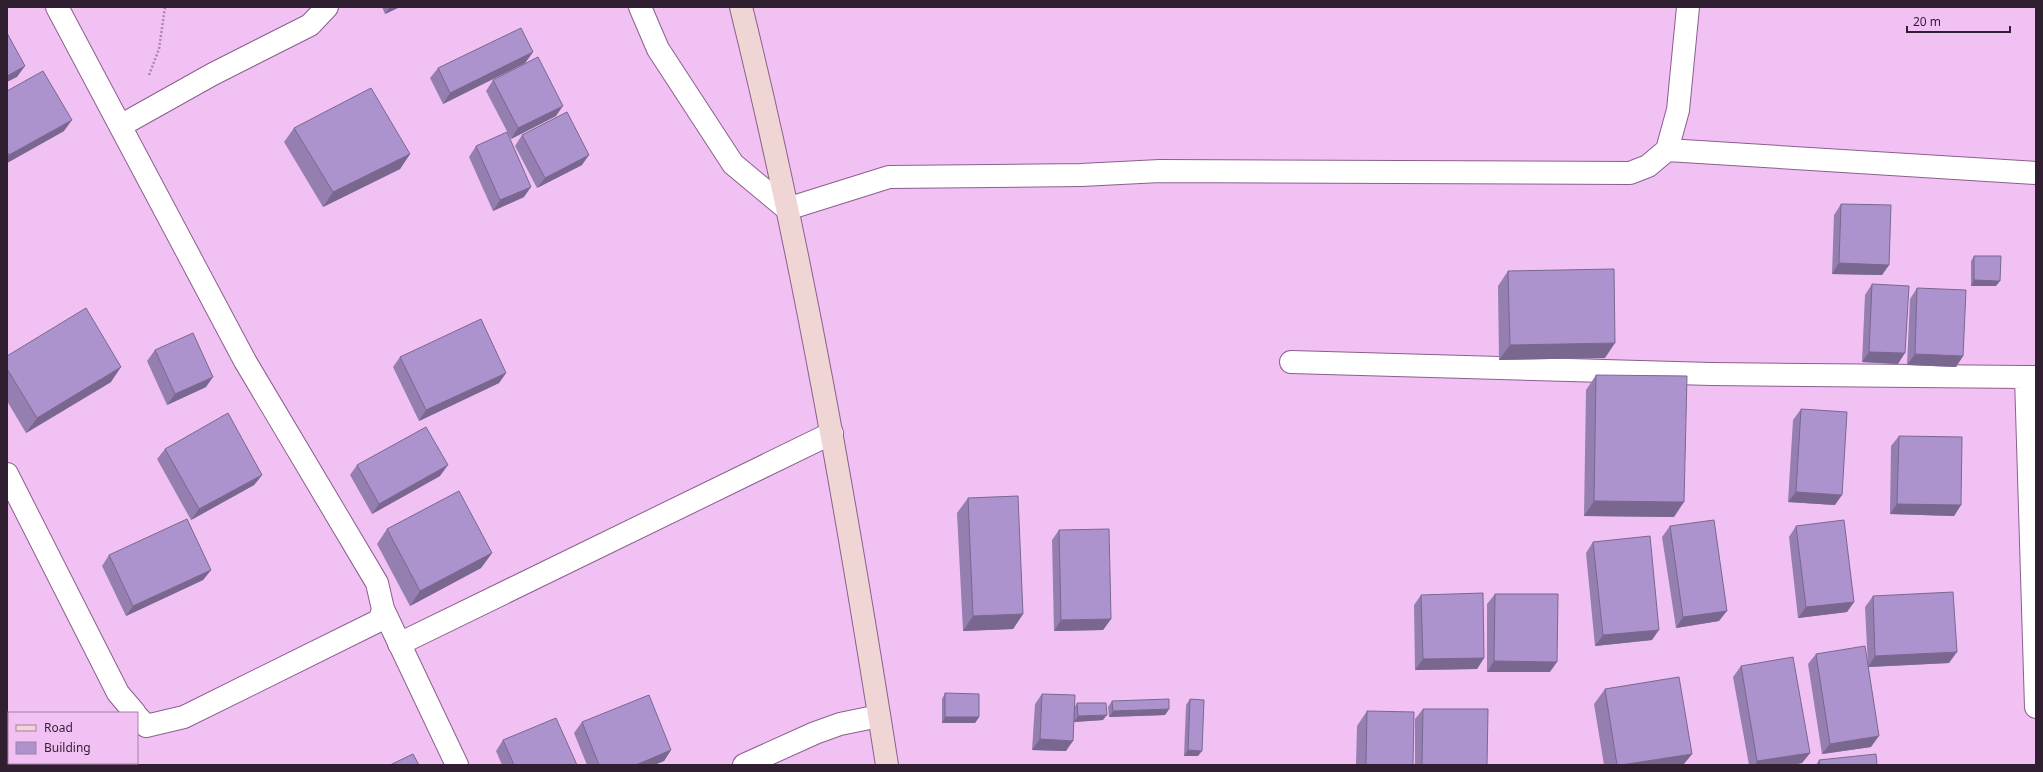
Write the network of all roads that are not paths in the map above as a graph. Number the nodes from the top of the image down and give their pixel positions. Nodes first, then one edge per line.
1 (58, 7) edge
2 (327, 7) edge
3 (640, 7) edge
4 (741, 7) edge
5 (1688, 7) edge
6 (120, 126) junction
7 (1667, 150) junction
8 (2036, 174) edge
9 (787, 209) junction
10 (1291, 362) dead end
11 (2031, 377) edge
12 (832, 433) junction
13 (7, 474) edge
14 (383, 609) junction
15 (399, 644) junction
16 (2036, 707) edge
17 (134, 712) edge
18 (879, 716) junction
19 (138, 717) edge
20 (457, 765) edge
21 (744, 765) edge
22 (887, 765) edge

1 - 6 street
2 - 6 street
3 - 9 street
4 - 9 main road
5 - 7 street
6 - 14 street
7 - 8 street
7 - 9 street
9 - 12 main road
10 - 11 street
11 - 16 street
12 - 15 street
12 - 18 main road
13 - 17 street
14 - 15 street
14 - 19 street
15 - 20 street
18 - 21 street
18 - 22 main road

